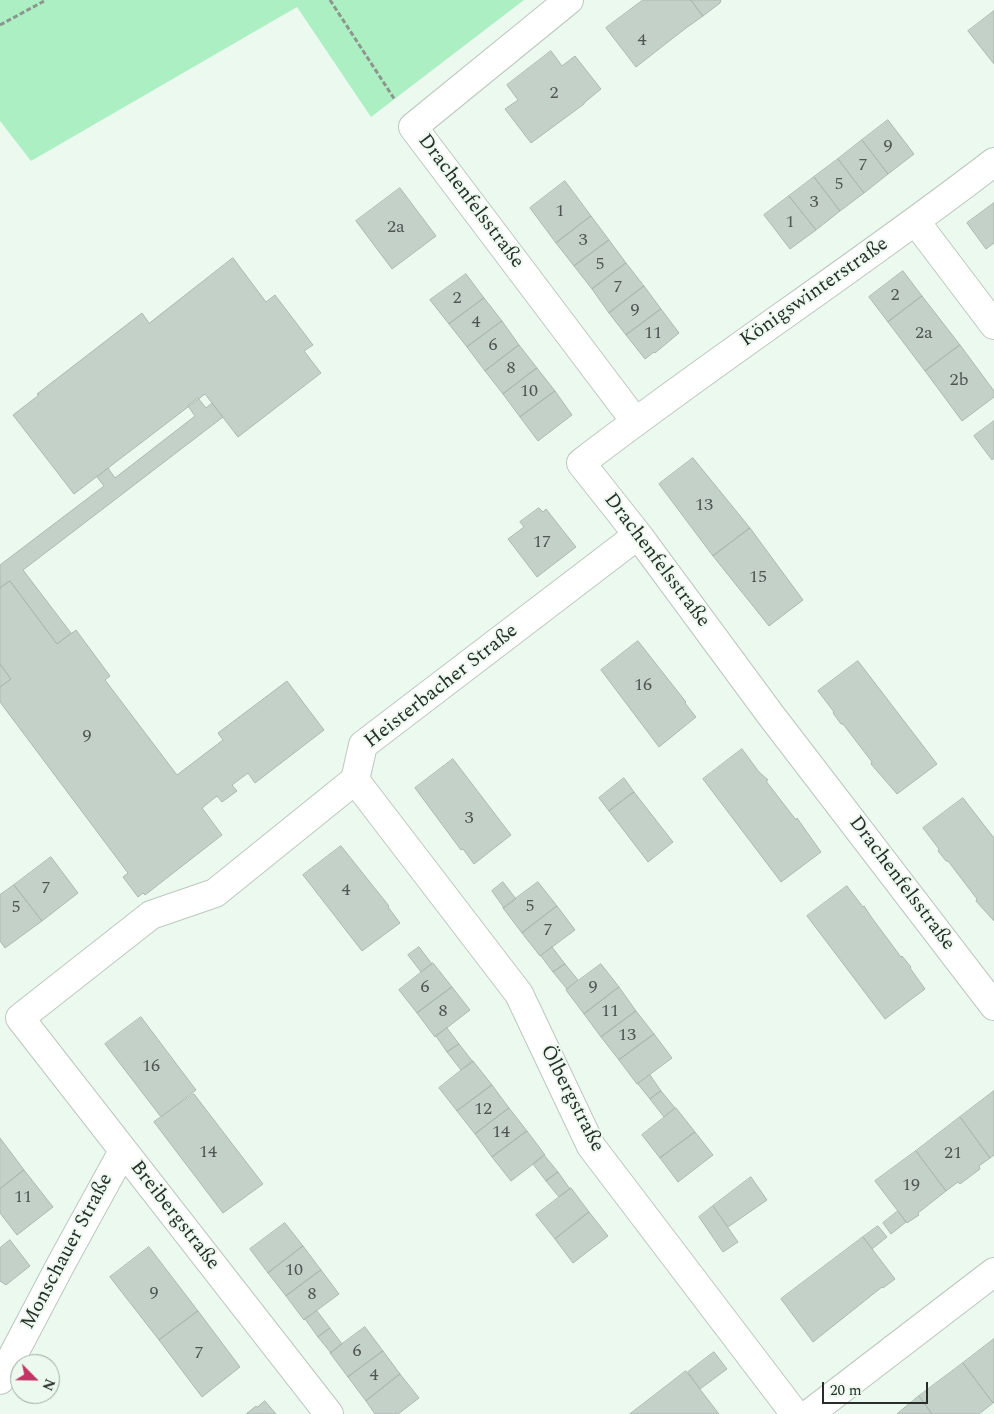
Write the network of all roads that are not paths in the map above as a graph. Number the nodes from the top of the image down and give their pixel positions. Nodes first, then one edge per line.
1 (569, 0) edge
2 (994, 162) edge
3 (916, 222) junction
4 (994, 324) edge
5 (635, 422) junction
6 (638, 535) junction
7 (355, 780) junction
8 (994, 1006) edge
9 (123, 1151) junction
10 (994, 1272) edge
11 (0, 1380) edge
12 (329, 1414) edge
13 (795, 1414) edge
14 (809, 1414) edge

1 - 5 street, Drachenfelsstraße
2 - 3 street, Königswinterstraße
3 - 4 street
3 - 5 street, Königswinterstraße
5 - 6 street, Drachenfelsstraße
6 - 7 street, Heisterbacher Straße
6 - 8 street, Drachenfelsstraße
7 - 9 street, Breibergstraße
7 - 13 street, Ölbergstraße
9 - 11 street, Monschauer Straße
9 - 12 street, Breibergstraße
10 - 14 street

